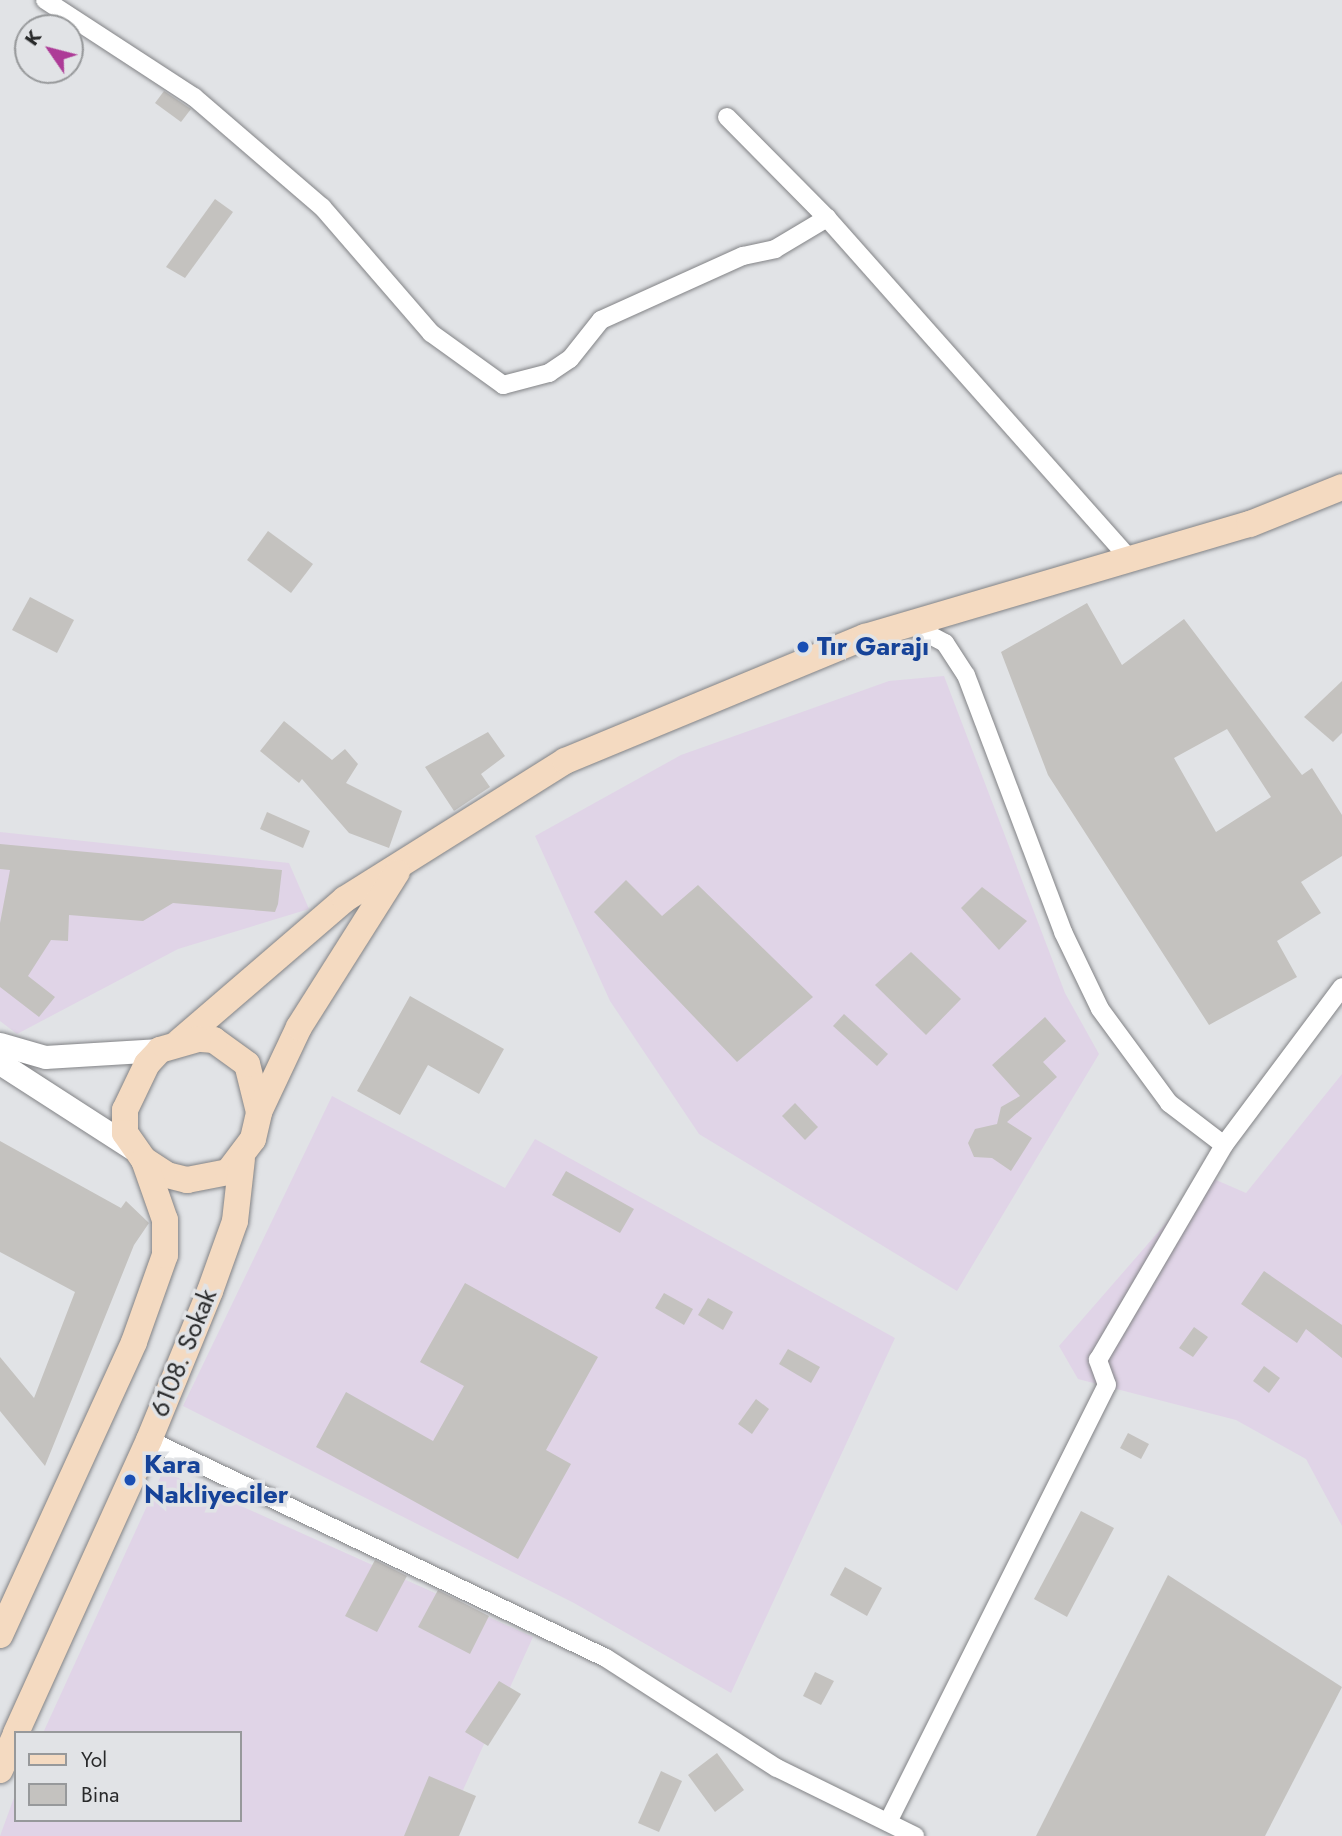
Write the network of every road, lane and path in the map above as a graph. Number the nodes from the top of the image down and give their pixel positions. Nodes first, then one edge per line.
1 (45, 0) edge
2 (727, 117) dead end
3 (827, 218) junction
4 (1342, 487) edge
5 (1130, 559) junction
6 (909, 624) junction
7 (402, 865) junction
8 (1342, 987) edge
9 (0, 1044) edge
10 (170, 1046) junction
11 (0, 1063) edge
12 (259, 1112) junction
13 (1224, 1145) junction
14 (138, 1154) junction
15 (242, 1159) junction
16 (149, 1440) junction
17 (0, 1635) edge
18 (17, 1731) edge
19 (14, 1738) edge
20 (0, 1770) edge
21 (888, 1822) junction
22 (915, 1836) edge

1 - 3 street
2 - 3 street
3 - 5 street
4 - 5 main road
5 - 6 main road
6 - 7 main road
6 - 13 street
7 - 10 main road
7 - 12 main road
8 - 13 street
9 - 10 street
10 - 12 main road
10 - 14 main road
11 - 14 street
12 - 15 main road
13 - 21 street
14 - 15 main road
14 - 17 main road, 6108. Sokak
15 - 16 main road, 6108. Sokak
16 - 18 main road, 6108. Sokak
16 - 21 street
19 - 20 main road, 6108. Sokak
21 - 22 street

